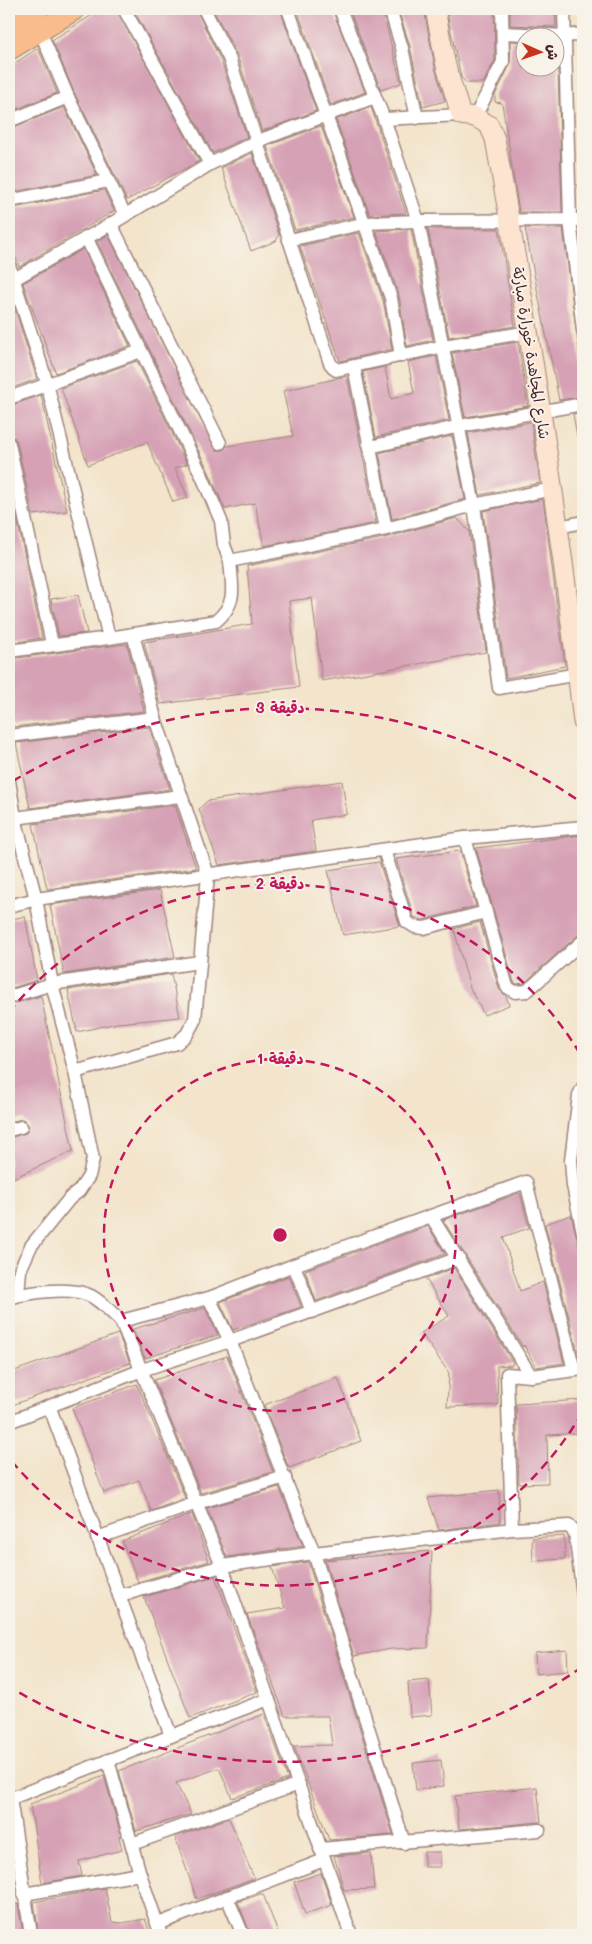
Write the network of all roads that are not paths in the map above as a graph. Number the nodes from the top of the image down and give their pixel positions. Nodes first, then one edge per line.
1 (39, 9) edge
2 (76, 9) edge
3 (124, 9) edge
4 (204, 9) edge
5 (288, 9) edge
6 (340, 9) edge
7 (390, 9) edge
8 (435, 9) edge
9 (502, 9) edge
10 (564, 9) edge
11 (11, 21) edge
12 (40, 30) junction
13 (504, 33) junction
14 (583, 34) edge
15 (566, 36) junction
16 (9, 50) edge
17 (68, 97) junction
18 (375, 97) junction
19 (327, 115) junction
20 (468, 116) junction
21 (417, 118) junction
22 (384, 119) junction
23 (9, 121) edge
24 (258, 141) junction
25 (210, 164) junction
26 (108, 181) junction
27 (9, 201) edge
28 (125, 215) junction
29 (570, 220) junction
30 (583, 220) edge
31 (418, 221) junction
32 (510, 221) junction
33 (111, 224) junction
34 (366, 224) junction
35 (86, 238) junction
36 (289, 240) junction
37 (9, 265) edge
38 (11, 280) edge
39 (583, 330) edge
40 (529, 332) junction
41 (444, 346) junction
42 (141, 351) junction
43 (401, 356) junction
44 (354, 367) junction
45 (47, 383) junction
46 (9, 398) edge
47 (583, 404) edge
48 (540, 411) junction
49 (460, 426) junction
50 (220, 442) dead end
51 (9, 444) edge
52 (370, 447) junction
53 (553, 488) junction
54 (474, 505) junction
55 (583, 522) edge
56 (559, 527) junction
57 (386, 529) junction
58 (230, 561) junction
59 (133, 634) junction
60 (109, 638) junction
61 (52, 644) junction
62 (9, 651) edge
63 (578, 674) junction
64 (155, 718) junction
65 (583, 722) edge
66 (9, 736) edge
67 (9, 781) edge
68 (180, 796) junction
69 (15, 818) junction
70 (583, 827) edge
71 (465, 838) junction
72 (384, 850) junction
73 (208, 876) junction
74 (36, 899) junction
75 (9, 906) edge
76 (486, 912) junction
77 (583, 941) edge
78 (199, 962) junction
79 (52, 984) junction
80 (9, 996) edge
81 (75, 1072) junction
82 (583, 1087) edge
83 (431, 1216) junction
84 (581, 1218) edge
85 (583, 1232) edge
86 (458, 1258) junction
87 (294, 1265) junction
88 (14, 1297) edge
89 (209, 1298) junction
90 (312, 1312) junction
91 (121, 1321) junction
92 (230, 1341) junction
93 (142, 1370) junction
94 (579, 1370) edge
95 (531, 1376) junction
96 (50, 1408) junction
97 (9, 1422) edge
98 (285, 1477) junction
99 (197, 1502) junction
100 (512, 1530) junction
101 (97, 1538) junction
102 (314, 1553) junction
103 (222, 1566) junction
104 (583, 1595) edge
105 (119, 1596) junction
106 (269, 1699) junction
107 (171, 1736) junction
108 (108, 1760) junction
109 (299, 1784) junction
110 (9, 1799) edge
111 (539, 1830) dead end
112 (132, 1844) junction
113 (404, 1844) junction
114 (322, 1854) junction
115 (140, 1874) junction
116 (24, 1894) junction
117 (227, 1898) junction
118 (159, 1930) edge
119 (31, 1935) edge
120 (243, 1935) edge
121 (351, 1935) edge

1 - 11 main road
2 - 12 main road
3 - 25 street
4 - 24 street
5 - 19 street
6 - 18 street
7 - 21 street
8 - 20 street
9 - 13 street
10 - 15 street
12 - 16 main road
12 - 17 street
13 - 15 street
13 - 20 street
14 - 15 street
15 - 29 street
17 - 23 street
17 - 26 street
18 - 19 street
18 - 22 street
19 - 24 street
19 - 34 street
20 - 21 street
20 - 32 street, شارع المجاهدة خورارة مباركة
21 - 22 street
22 - 31 street
24 - 25 street
24 - 36 street
25 - 28 street
26 - 27 street
26 - 28 street
28 - 33 street
29 - 30 street
29 - 32 street
29 - 39 street
31 - 32 street
31 - 34 street
31 - 41 street
32 - 40 street, شارع المجاهدة خورارة مباركة
33 - 35 street
33 - 50 street
34 - 36 street
34 - 43 street
35 - 38 street
35 - 42 street
36 - 44 street
37 - 38 street
38 - 45 street
40 - 41 street
40 - 48 street, شارع المجاهدة خورارة مباركة
41 - 43 street
41 - 49 street
42 - 45 street
42 - 58 street
43 - 44 street
44 - 52 street
45 - 46 street
45 - 60 street
47 - 48 street
48 - 49 street
48 - 53 street, شارع المجاهدة خورارة مباركة
49 - 52 street
49 - 54 street
51 - 61 street
52 - 57 street
53 - 54 street
53 - 56 street, شارع المجاهدة خورارة مباركة
54 - 57 street
54 - 63 street
55 - 56 street
56 - 63 street, شارع المجاهدة خورارة مباركة
57 - 58 street
58 - 59 street
59 - 60 street
59 - 64 street
60 - 61 street
61 - 62 street
63 - 65 street, شارع المجاهدة خورارة مباركة
64 - 66 street
64 - 68 street
67 - 69 street
68 - 69 street
68 - 73 street
69 - 74 street
70 - 71 street
71 - 72 street
71 - 76 street
72 - 73 street
72 - 76 street
73 - 74 street
73 - 78 street
74 - 75 street
74 - 79 street
76 - 77 street
78 - 79 street
78 - 81 street
79 - 80 street
79 - 81 street
81 - 88 street
82 - 84 street
83 - 86 street
83 - 87 street
83 - 94 street
84 - 85 street
86 - 90 street
86 - 95 street
87 - 89 street
87 - 90 street
88 - 91 street
89 - 91 street
89 - 92 street
90 - 92 street
91 - 93 street
92 - 93 street
92 - 98 street
93 - 96 street
93 - 99 street
94 - 95 street
95 - 100 street
96 - 97 street
96 - 101 street
98 - 99 street
98 - 102 street
99 - 101 street
99 - 103 street
100 - 102 street
100 - 104 street
101 - 105 street
102 - 103 street
102 - 113 street
103 - 105 street
103 - 106 street
105 - 107 street
106 - 107 street
106 - 109 street
107 - 108 street
108 - 110 street
108 - 112 street
109 - 112 street
109 - 114 street
110 - 116 street
111 - 113 street
112 - 115 street
113 - 114 street
114 - 117 street
114 - 121 street
115 - 116 street
115 - 118 street
116 - 119 street
117 - 118 street
117 - 120 street

